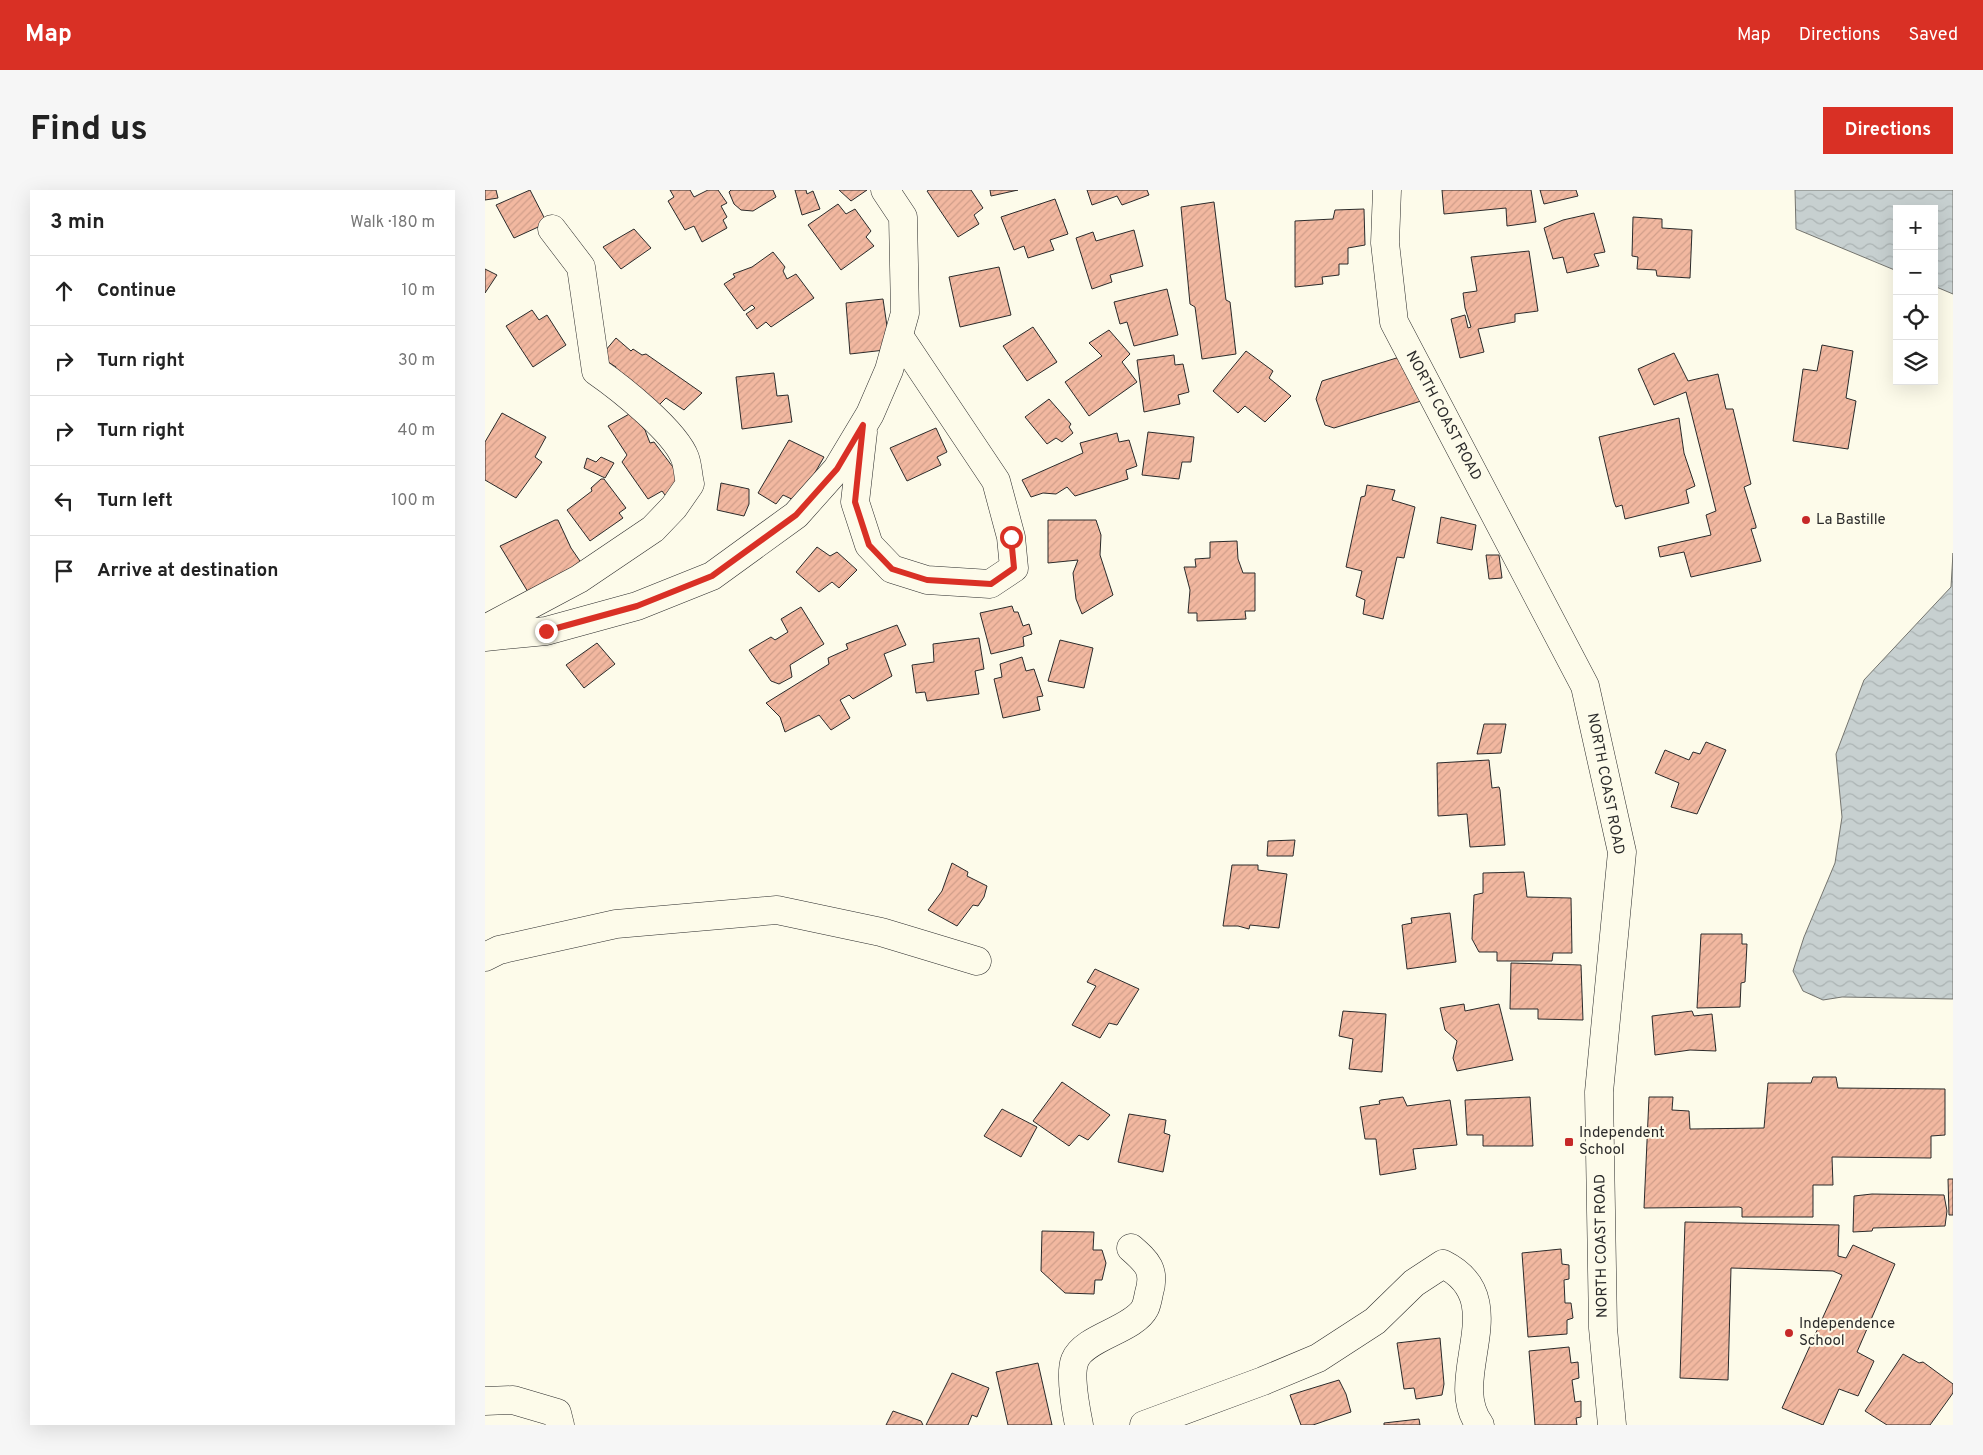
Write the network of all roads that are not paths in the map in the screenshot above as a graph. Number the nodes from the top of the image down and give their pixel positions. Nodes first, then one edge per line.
1 (885, 190) edge
2 (1387, 190) edge
3 (551, 229) dead end
4 (899, 336) junction
5 (863, 425) junction
6 (485, 629) edge
7 (485, 637) edge
8 (485, 957) edge
9 (977, 961) dead end
10 (1131, 1248) dead end
11 (485, 1401) edge
12 (560, 1425) edge
13 (1079, 1425) edge
14 (1144, 1425) edge
15 (1480, 1425) edge
16 (1612, 1425) edge

1 - 4 street
2 - 16 street, NORTH COAST ROAD
3 - 6 street
4 - 5 street
4 - 5 street
5 - 7 street
8 - 9 street
10 - 13 street
11 - 12 street
14 - 15 street

